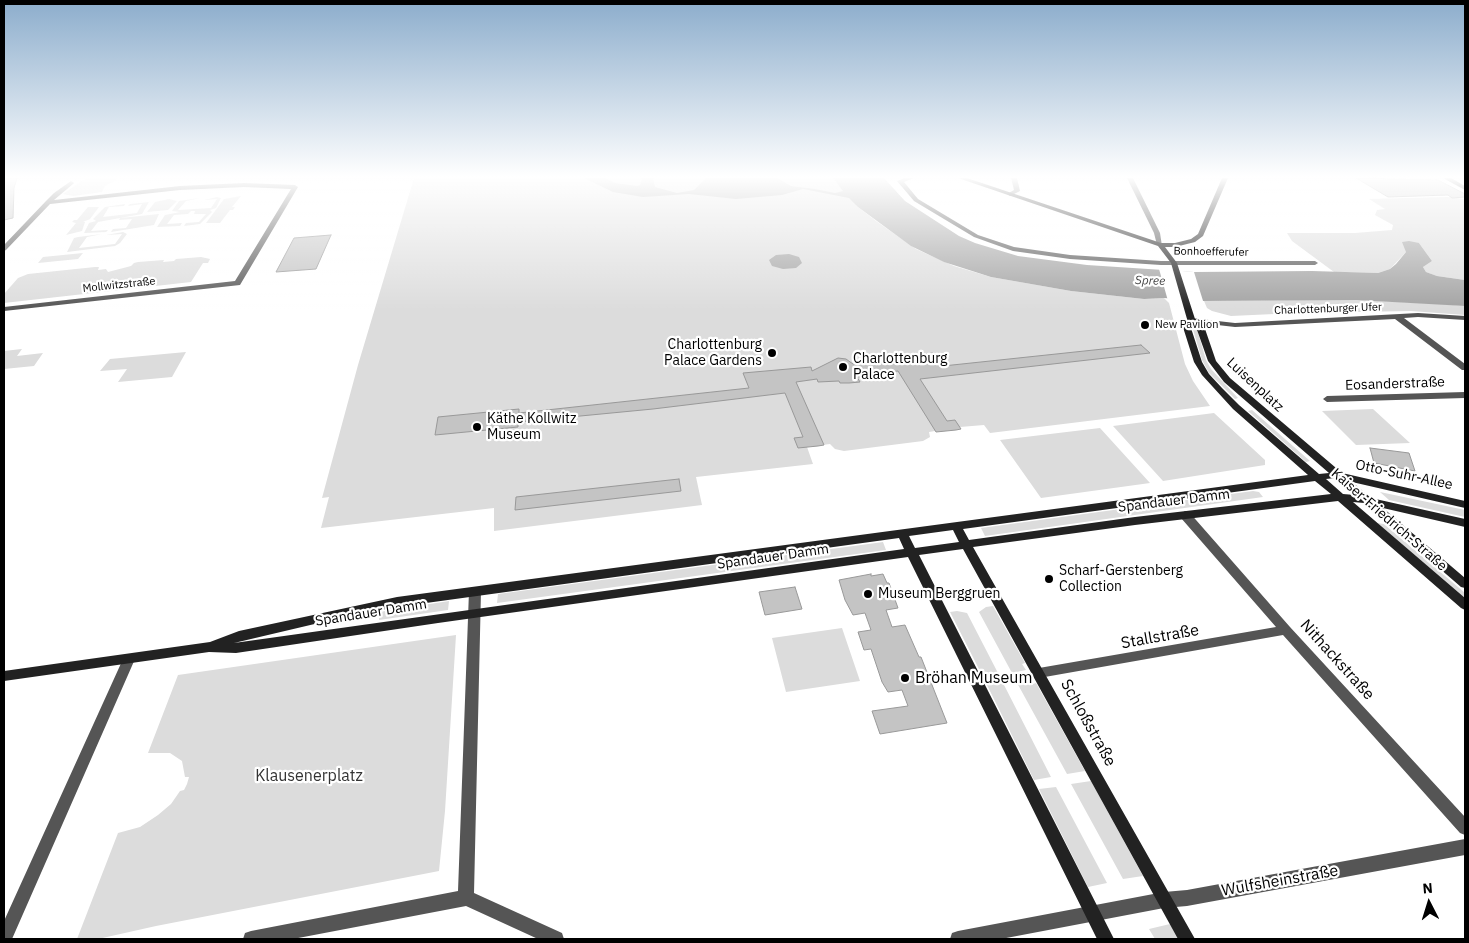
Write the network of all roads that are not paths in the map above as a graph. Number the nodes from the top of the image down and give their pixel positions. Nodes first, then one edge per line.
1 (29, 222) edge
2 (274, 222) edge
3 (951, 222) edge
4 (1094, 222) edge
5 (1152, 222) edge
6 (1206, 222) edge
7 (1160, 244) junction
8 (4, 249) edge
9 (1315, 264) dead end
10 (1175, 267) junction
11 (4, 309) edge
12 (1398, 317) junction
13 (1465, 318) edge
14 (1191, 320) junction
15 (1465, 368) edge
16 (1465, 395) edge
17 (1326, 400) dead end
18 (1336, 475) junction
19 (1317, 477) junction
20 (1340, 497) junction
21 (1365, 500) junction
22 (1465, 504) edge
23 (1185, 515) junction
24 (1465, 523) edge
25 (955, 525) junction
26 (902, 533) junction
27 (966, 544) junction
28 (912, 553) junction
29 (1465, 584) edge
30 (475, 591) junction
31 (1465, 605) edge
32 (474, 613) junction
33 (1286, 630) junction
34 (210, 647) junction
35 (129, 659) junction
36 (1039, 673) junction
37 (4, 676) edge
38 (1465, 828) edge
39 (1465, 847) edge
40 (466, 898) junction
41 (1164, 900) junction
42 (1094, 915) junction
43 (4, 939) edge
44 (251, 939) edge
45 (556, 939) edge
46 (958, 939) edge
47 (1106, 939) edge
48 (1187, 939) edge

1 - 8 street
2 - 11 street, Mollwitzstraße
3 - 10 street, Bonhoefferufer
4 - 7 main road
5 - 7 street
6 - 7 main road
7 - 10 main road
9 - 10 street, Bonhoefferufer
10 - 14 main road
12 - 13 street, Charlottenburger Ufer
12 - 14 street, Charlottenburger Ufer
12 - 15 street
14 - 18 main road, Luisenplatz
14 - 19 main road, Luisenplatz
16 - 17 street, Eosanderstraße
18 - 19 main road, Spandauer Damm
18 - 21 main road, Luisenplatz
18 - 22 main road, Otto-Suhr-Allee
19 - 20 main road, Kaiser-Friedrich-Straße
19 - 25 main road, Spandauer Damm
20 - 21 main road
20 - 23 main road, Spandauer Damm
20 - 31 main road, Kaiser-Friedrich-Straße
21 - 24 main road
21 - 29 main road, Kaiser-Friedrich-Straße
23 - 27 main road, Spandauer Damm
23 - 33 street, Nithackstraße
25 - 26 main road, Spandauer Damm
25 - 27 main road, Schloßstraße
26 - 28 main road
26 - 30 main road, Spandauer Damm
27 - 28 main road, Spandauer Damm
27 - 36 main road, Schloßstraße
28 - 32 main road, Spandauer Damm
28 - 42 main road
30 - 32 street
30 - 34 main road, Spandauer Damm
32 - 34 main road, Spandauer Damm
32 - 40 street
33 - 36 street, Stallstraße
33 - 38 street, Nithackstraße
34 - 35 main road, Spandauer Damm
35 - 37 main road, Spandauer Damm
35 - 43 street
36 - 41 main road, Schloßstraße
39 - 41 street, Wulfsheinstraße
40 - 44 street
40 - 45 street
41 - 42 street, Wulfsheinstraße
41 - 48 main road, Schloßstraße
42 - 46 street, Wulfsheinstraße
42 - 47 main road

